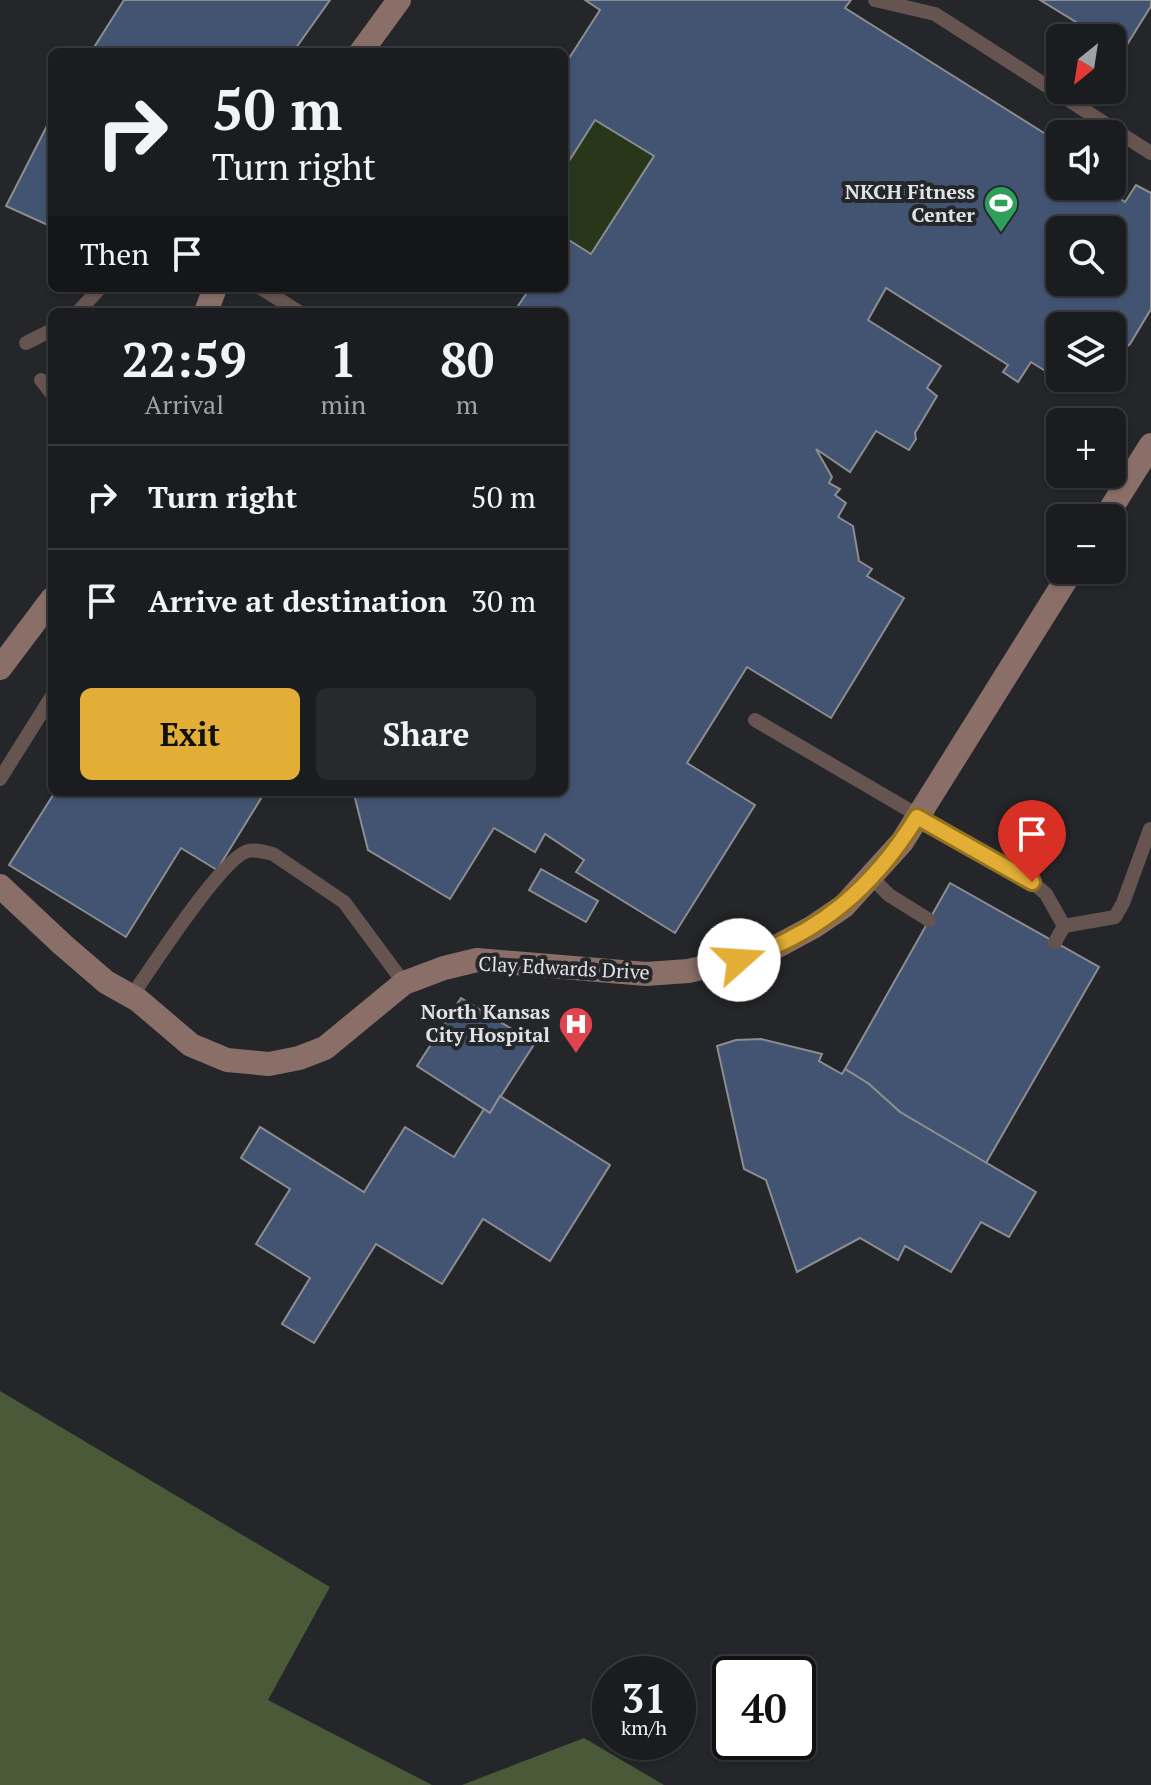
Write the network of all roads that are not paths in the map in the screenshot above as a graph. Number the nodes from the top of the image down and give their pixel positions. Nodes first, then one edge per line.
1 (399, 0) edge
2 (875, 0) edge
3 (905, 0) edge
4 (928, 9) edge
5 (364, 48) edge
6 (1151, 153) edge
7 (96, 292) edge
8 (267, 292) edge
9 (82, 308) edge
10 (293, 308) edge
11 (48, 332) edge
12 (26, 343) dead end
13 (41, 380) dead end
14 (48, 389) edge
15 (1151, 445) edge
16 (1114, 504) edge
17 (1063, 584) edge
18 (48, 604) edge
19 (0, 668) edge
20 (48, 702) edge
21 (755, 720) dead end
22 (0, 779) edge
23 (917, 817) junction
24 (1150, 829) edge
25 (871, 877) junction
26 (0, 886) edge
27 (929, 920) dead end
28 (1064, 926) junction
29 (1055, 942) dead end
30 (404, 983) junction
31 (131, 997) junction

1 - 5 street
2 - 4 lane
3 - 4 lane
4 - 6 lane
7 - 9 lane
8 - 10 lane
11 - 12 lane
13 - 14 lane
15 - 16 street
17 - 23 street, Clay Edwards Drive
18 - 19 street
20 - 22 lane
21 - 23 lane
23 - 25 street, Clay Edwards Drive
23 - 28 lane
24 - 28 lane
25 - 27 lane
25 - 30 street, Clay Edwards Drive
26 - 31 street, Clay Edwards Drive
28 - 29 lane
30 - 31 street, Clay Edwards Drive
30 - 31 lane

